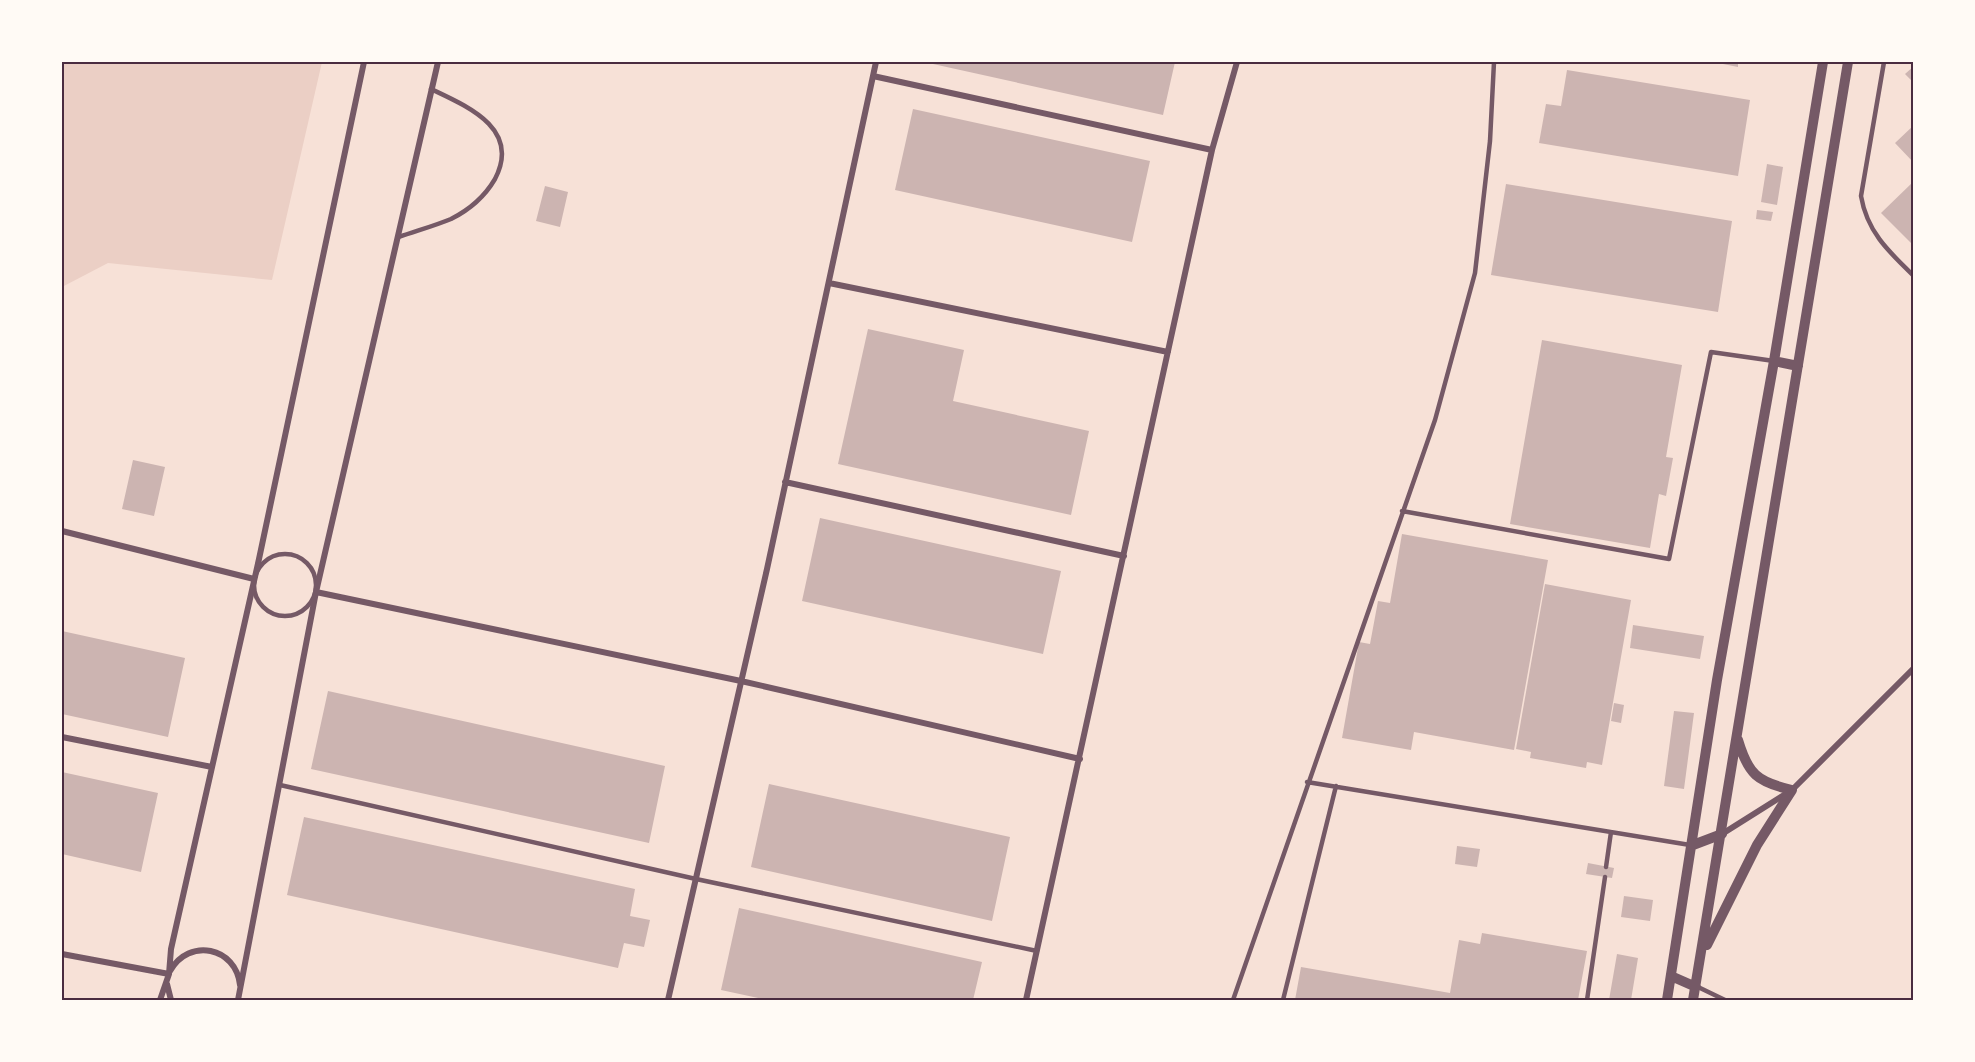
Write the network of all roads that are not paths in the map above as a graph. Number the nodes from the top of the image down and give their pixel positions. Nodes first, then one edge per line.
1 (363, 62) edge
2 (438, 62) edge
3 (876, 62) edge
4 (1237, 62) edge
5 (1494, 62) edge
6 (1823, 62) edge
7 (1848, 62) edge
8 (1884, 62) edge
9 (873, 76) junction
10 (431, 89) junction
11 (1212, 150) junction
12 (399, 237) junction
13 (1914, 276) edge
14 (829, 283) junction
15 (1168, 352) junction
16 (1774, 361) junction
17 (1798, 366) junction
18 (785, 482) junction
19 (1402, 511) junction
20 (62, 531) edge
21 (1124, 556) junction
22 (254, 579) junction
23 (316, 592) junction
24 (1914, 669) edge
25 (741, 681) junction
26 (1737, 736) junction
27 (62, 737) edge
28 (1080, 759) junction
29 (212, 767) junction
30 (1307, 782) junction
31 (280, 785) junction
32 (1336, 786) junction
33 (1792, 790) junction
34 (1611, 832) junction
35 (1722, 834) junction
36 (1693, 845) junction
37 (1606, 867) dead end
38 (1605, 877) dead end
39 (696, 879) junction
40 (1037, 951) junction
41 (62, 954) edge
42 (1701, 958) junction
43 (169, 974) junction
44 (1671, 976) junction
45 (1696, 987) junction
46 (160, 1000) edge
47 (171, 1000) edge
48 (239, 1000) edge
49 (668, 1000) edge
50 (1026, 1000) edge
51 (1233, 1000) edge
52 (1283, 1000) edge
53 (1587, 1000) edge
54 (1667, 1000) edge
55 (1693, 1000) edge
56 (1725, 1000) edge

1 - 22 street
2 - 10 street
3 - 9 street
4 - 11 street
5 - 19 lane
6 - 16 street
7 - 17 street
8 - 13 lane
9 - 11 street
9 - 14 street
10 - 12 street
10 - 12 lane
11 - 15 street
12 - 23 street
14 - 15 street
14 - 18 street
15 - 21 street
16 - 17 street
16 - 19 lane
16 - 36 street
17 - 26 street
18 - 21 street
18 - 25 street
19 - 30 lane
20 - 22 street
21 - 28 street
22 - 23 lane
22 - 23 lane
22 - 29 street
23 - 25 street
23 - 31 street
24 - 33 street
25 - 28 street
25 - 39 street
26 - 33 street
26 - 35 street
27 - 29 street
28 - 40 street
29 - 43 street
30 - 32 lane
30 - 51 lane
31 - 39 lane
31 - 48 street
32 - 34 lane
32 - 52 lane
33 - 35 street
33 - 42 street
34 - 36 lane
34 - 37 lane
35 - 36 street
35 - 42 street
36 - 44 street
38 - 53 lane
39 - 40 lane
39 - 49 street
40 - 50 street
41 - 43 street
42 - 45 street
43 - 46 street
43 - 47 street
43 - 48 street
44 - 45 street
44 - 54 street
45 - 55 street
45 - 56 lane

